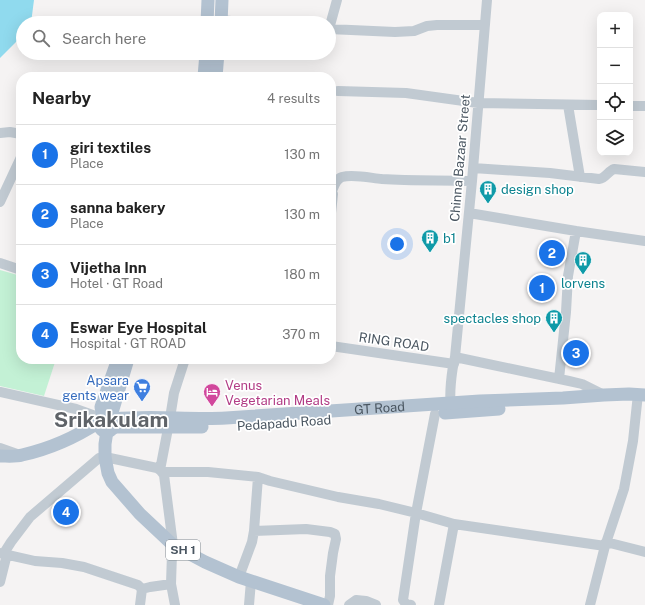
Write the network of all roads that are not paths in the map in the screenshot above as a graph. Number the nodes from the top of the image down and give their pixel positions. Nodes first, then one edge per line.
1 (208, 0) edge
2 (222, 0) edge
3 (337, 0) edge
4 (487, 0) edge
5 (207, 16) edge
6 (221, 16) edge
7 (333, 16) edge
8 (485, 25) junction
9 (336, 30) edge
10 (205, 60) edge
11 (217, 60) edge
12 (204, 72) edge
13 (216, 72) edge
14 (338, 91) dead end
15 (478, 103) junction
16 (568, 105) junction
17 (597, 105) edge
18 (633, 106) edge
19 (645, 106) edge
20 (0, 133) edge
21 (16, 133) edge
22 (16, 168) edge
23 (473, 168) junction
24 (645, 172) edge
25 (580, 177) junction
26 (472, 181) junction
27 (336, 182) edge
28 (0, 202) edge
29 (469, 213) junction
30 (576, 231) junction
31 (645, 241) edge
32 (0, 264) edge
33 (16, 269) edge
34 (336, 347) edge
35 (454, 360) junction
36 (116, 364) edge
37 (127, 364) edge
38 (183, 364) edge
39 (559, 379) junction
40 (0, 392) edge
41 (604, 395) junction
42 (641, 399) edge
43 (452, 408) junction
44 (435, 414) junction
45 (106, 423) junction
46 (170, 423) junction
47 (0, 448) edge
48 (21, 455) junction
49 (0, 456) edge
50 (102, 458) junction
51 (160, 470) junction
52 (258, 477) junction
53 (416, 513) junction
54 (454, 524) junction
55 (254, 532) junction
56 (606, 544) junction
57 (172, 549) junction
58 (645, 552) edge
59 (4, 553) edge
60 (238, 577) junction
61 (0, 582) edge
62 (171, 584) junction
63 (251, 585) junction
64 (142, 589) junction
65 (140, 605) edge
66 (175, 605) edge
67 (249, 605) edge
68 (305, 605) edge
69 (324, 605) edge
70 (328, 605) edge
71 (349, 605) edge
72 (376, 605) edge
73 (411, 605) edge
74 (438, 605) edge
75 (590, 605) edge

1 - 5 main road
2 - 6 main road
3 - 7 street
4 - 8 street, Chinna Bazaar Street
8 - 9 street
8 - 15 street, Chinna Bazaar Street
10 - 12 main road
11 - 13 main road
14 - 15 street
15 - 16 street
15 - 23 street, Chinna Bazaar Street
16 - 17 street
16 - 25 street
18 - 19 street
20 - 21 street
22 - 28 street
23 - 25 street
23 - 26 street, Chinna Bazaar Street
24 - 25 street
26 - 27 street
26 - 29 street, Chinna Bazaar Street
29 - 30 street
29 - 35 street, Chinna Bazaar Street
30 - 31 street
30 - 39 street
32 - 33 street
34 - 35 street, RING ROAD
35 - 39 street, RING ROAD
35 - 43 street, Chinna Bazaar Street
36 - 45 main road, SH 1
37 - 45 main road, SH 1
38 - 46 street
39 - 41 street, RING ROAD
40 - 45 street
41 - 42 main road, GT Road
41 - 43 main road, GT Road
42 - 43 main road, Pedapadu Road
42 - 56 street
43 - 44 main road, Pedapadu Road
43 - 46 main road, GT Road
44 - 46 main road, Pedapadu Road
44 - 53 street
45 - 46 main road, Pedapadu Road
45 - 48 main road
45 - 50 main road, SH 1
46 - 51 street
47 - 48 street
48 - 49 main road
50 - 51 street
50 - 57 main road, SH 1
50 - 59 street
51 - 52 street
51 - 57 street
52 - 53 street
52 - 55 street
53 - 54 street
53 - 73 street
54 - 56 street
54 - 74 street
55 - 60 street
55 - 70 street
56 - 58 street
56 - 75 street
57 - 60 main road, SH 1
57 - 62 street
57 - 63 main road, SH 1
59 - 61 street
59 - 64 street
60 - 63 main road, SH 1
62 - 64 street
62 - 66 street
63 - 67 street
63 - 68 main road, SH 1
63 - 69 main road, SH 1
64 - 65 street
71 - 72 street

